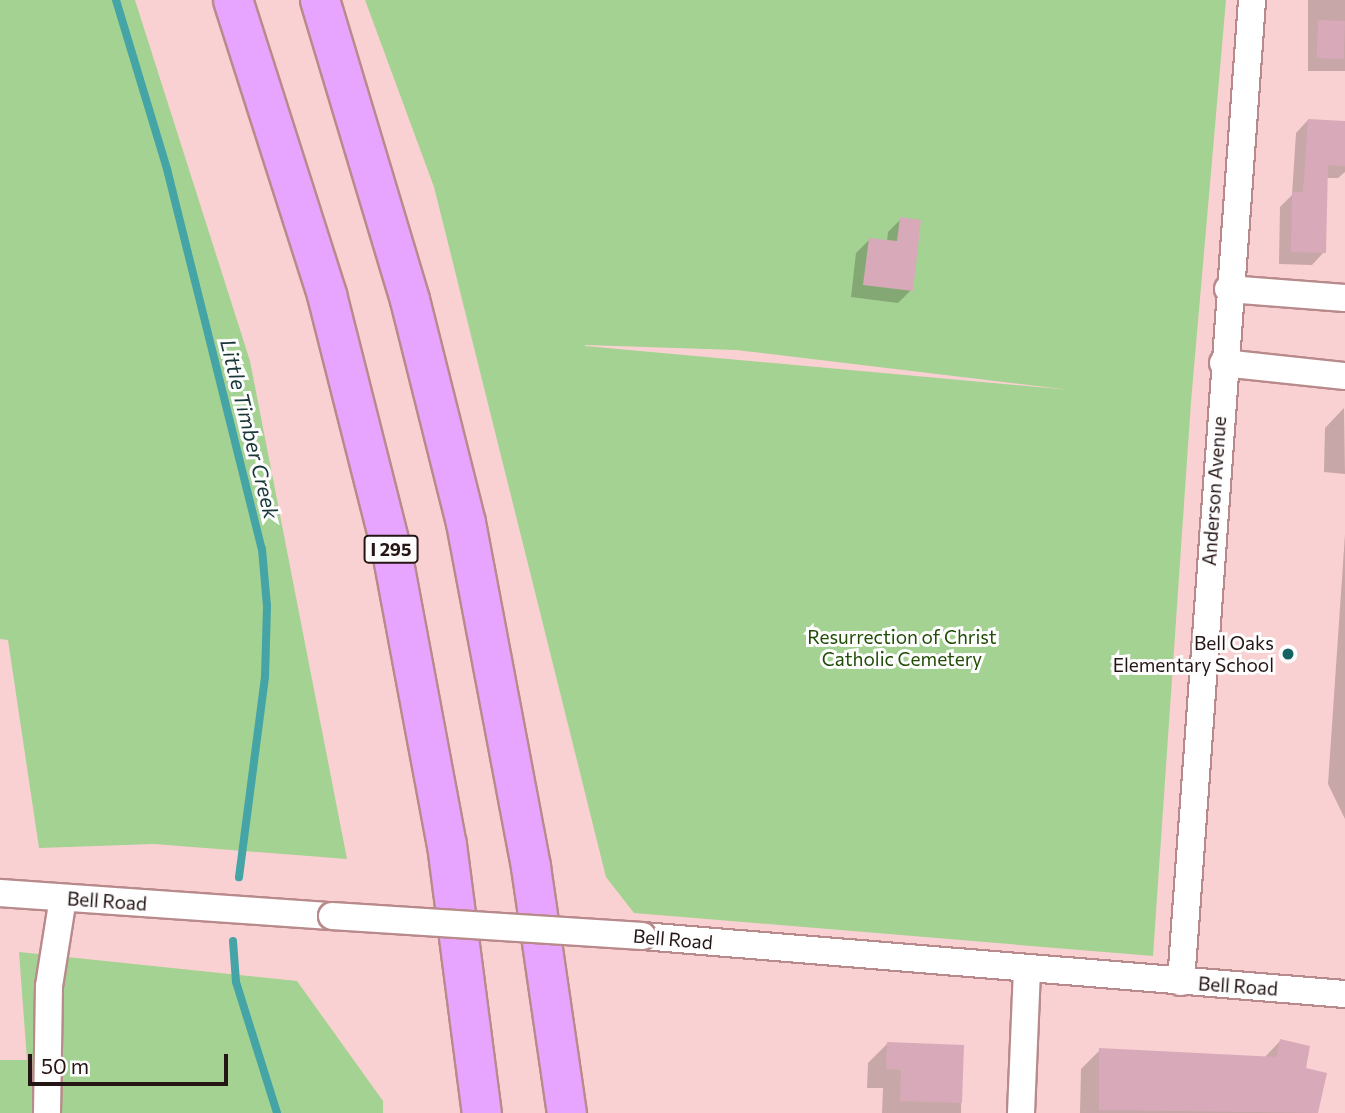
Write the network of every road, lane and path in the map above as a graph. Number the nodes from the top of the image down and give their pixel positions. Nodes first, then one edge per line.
1 (233, 0) edge
2 (317, 0) edge
3 (1252, 0) edge
4 (1228, 289) junction
5 (1345, 298) edge
6 (1223, 363) junction
7 (1345, 376) edge
8 (0, 893) edge
9 (63, 898) junction
10 (1027, 971) junction
11 (1181, 982) junction
12 (1345, 994) edge
13 (47, 1113) edge
14 (482, 1113) edge
15 (566, 1113) edge
16 (1021, 1113) edge

1 - 14 highway, I 295
2 - 15 highway
3 - 4 street, Anderson Avenue
4 - 5 street
4 - 6 street, Anderson Avenue
6 - 7 street
6 - 11 street, Anderson Avenue
8 - 9 street, Bell Road
9 - 10 street, Bell Road, bridge
9 - 13 street
10 - 11 street, Bell Road
10 - 16 street
11 - 12 street, Bell Road

